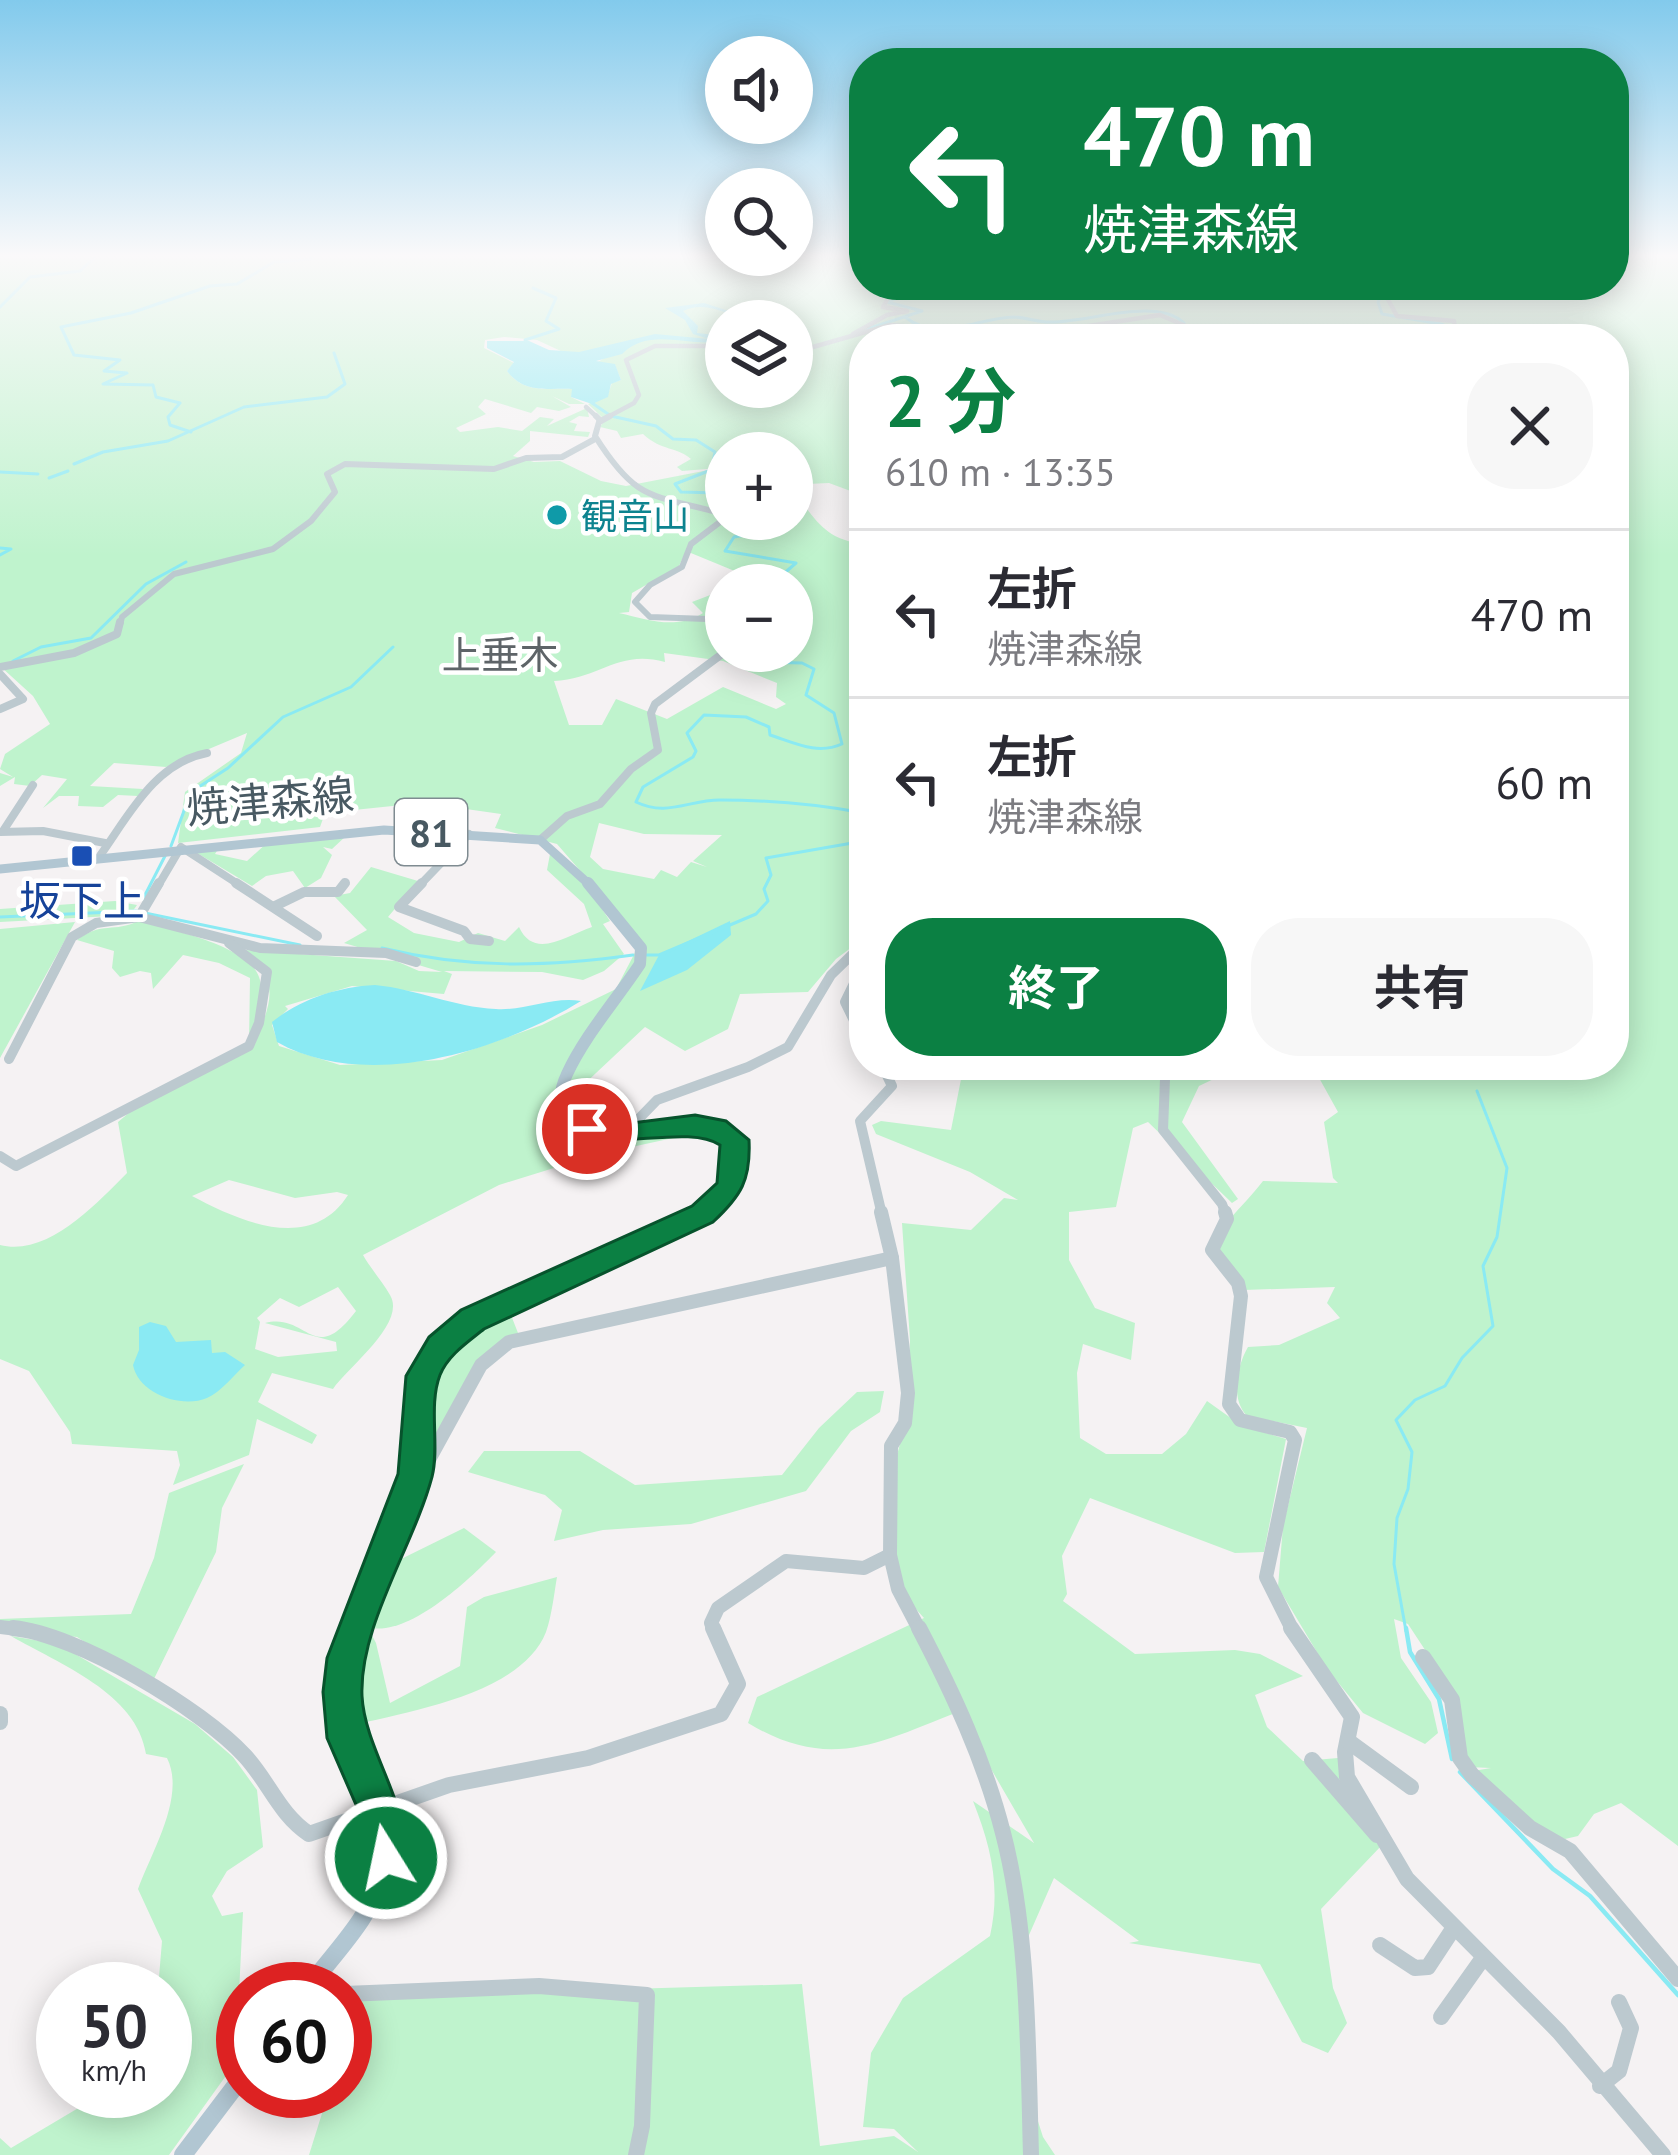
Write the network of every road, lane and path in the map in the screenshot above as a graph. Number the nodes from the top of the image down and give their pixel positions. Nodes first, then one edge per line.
1 (637, 355) edge
2 (586, 407) dead end
3 (605, 419) junction
4 (596, 439) junction
5 (705, 621) edge
6 (705, 667) edge
7 (0, 671) edge
8 (0, 709) edge
9 (207, 753) dead end
10 (33, 785) dead end
11 (2, 831) edge
12 (469, 834) junction
13 (540, 840) junction
14 (105, 843) junction
15 (178, 848) junction
16 (99, 857) junction
17 (0, 868) edge
18 (345, 884) dead end
19 (274, 906) junction
20 (143, 912) junction
21 (317, 936) dead end
22 (489, 941) dead end
23 (229, 943) junction
24 (849, 957) edge
25 (416, 962) dead end
26 (849, 983) edge
27 (849, 1015) edge
28 (9, 1059) dead end
29 (889, 1080) edge
30 (1165, 1080) edge
31 (625, 1133) junction
32 (0, 1156) edge
33 (892, 1258) junction
34 (416, 1474) junction
35 (890, 1555) junction
36 (0, 1627) edge
37 (1423, 1657) dead end
38 (1348, 1742) junction
39 (1312, 1760) dead end
40 (1412, 1787) dead end
41 (380, 1813) junction
42 (1388, 1848) junction
43 (1453, 1929) junction
44 (1380, 1945) dead end
45 (1483, 1958) junction
46 (330, 1962) edge
47 (1678, 1979) edge
48 (372, 1996) edge
49 (1619, 2002) dead end
50 (1441, 2017) dead end
51 (1600, 2086) junction
52 (216, 2112) edge
53 (183, 2155) edge
54 (636, 2155) edge
55 (1031, 2155) edge
56 (1663, 2155) edge

1 - 3 street
2 - 3 street
3 - 4 street
4 - 5 street
4 - 7 street
6 - 13 street
7 - 8 street
9 - 14 street
10 - 11 street
11 - 14 street
12 - 13 main road, 焼津森線 / 81
12 - 15 main road, 焼津森線 / 81
12 - 22 street
13 - 31 main road
14 - 16 street
15 - 16 main road, 焼津森線 / 81
15 - 19 street
15 - 20 street
16 - 17 main road, 焼津森線 / 81
18 - 19 street
19 - 21 street
20 - 23 street
20 - 28 street
23 - 25 street
23 - 32 street
24 - 31 street
26 - 27 street
29 - 33 street
30 - 38 street
31 - 34 main road
33 - 34 street
33 - 35 street
34 - 41 main road
35 - 41 street
35 - 55 street
36 - 41 street
37 - 47 street
38 - 40 street
38 - 42 street
39 - 42 street
41 - 46 main road
42 - 43 street
43 - 44 street
43 - 45 street
45 - 50 street
45 - 51 street
48 - 54 street
49 - 51 street
51 - 56 street
52 - 53 main road

